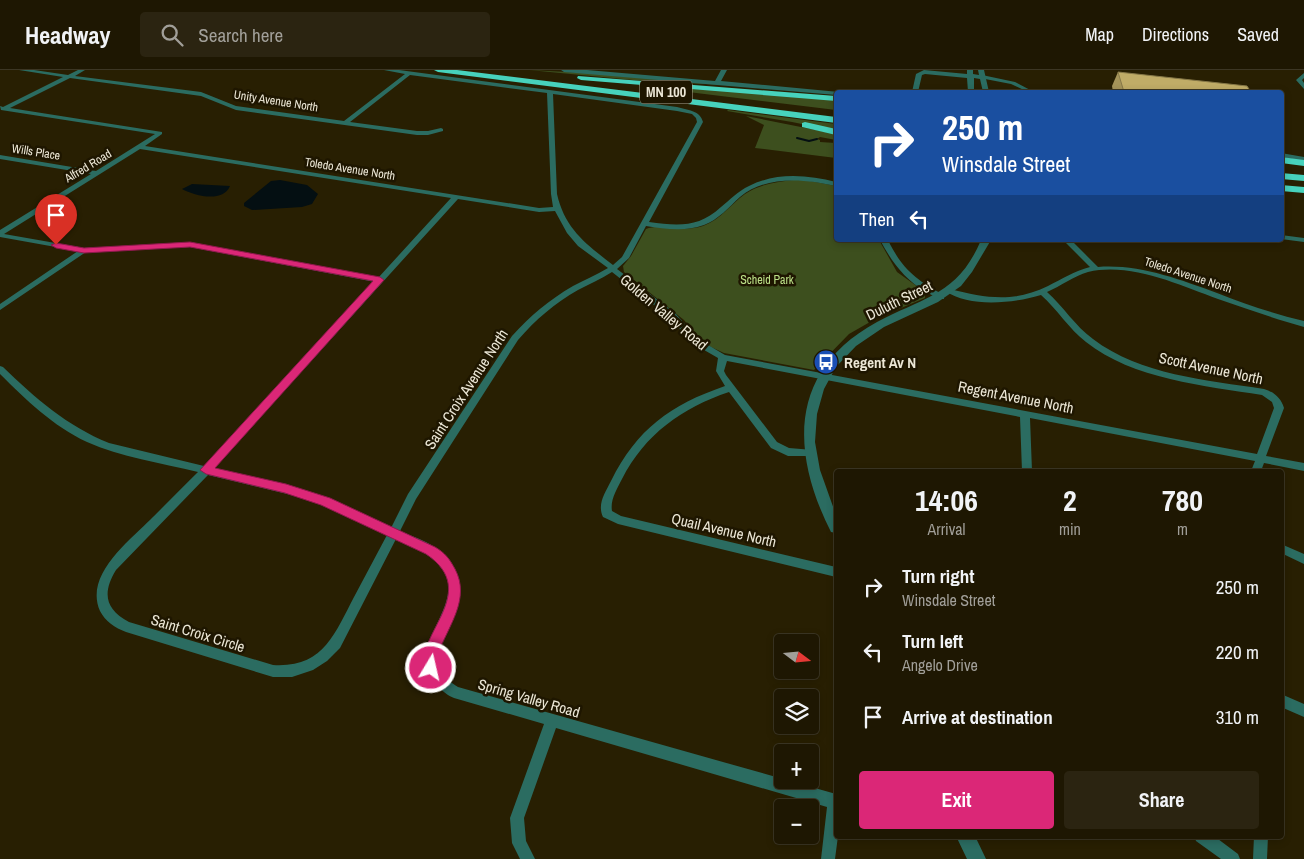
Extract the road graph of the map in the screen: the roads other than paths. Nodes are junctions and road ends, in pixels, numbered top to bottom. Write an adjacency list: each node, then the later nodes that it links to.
1 (22, 70): 15 (street, Unity Avenue North)
2 (82, 70): 15 (street)
3 (388, 70): 9 (street)
4 (438, 70): 18 (highway, MN 100)
5 (495, 70): 27 (highway, MN 100)
6 (501, 70): 10 (highway)
7 (724, 70): 16 (street)
8 (1296, 70): 14 (street)
9 (409, 73): 23 (street); 29 (street)
10 (533, 73)
11 (562, 73): 16 (street); 25 (highway)
12 (970, 73): 13 (street); 19 (street); 20 (street)
13 (982, 74): 21 (street); 22 (street)
14 (1304, 74): 17 (street)
15 (69, 76): 26 (street); 29 (street, Unity Avenue North)
16 (717, 83): 24 (street)
17 (1304, 87)
18 (596, 90): 28 (highway, MN 100); 31 (highway)
19 (915, 90)
20 (971, 90)
21 (986, 90)
22 (1027, 90)
23 (550, 91): 47 (street, Golden Valley Road); 48 (street, Saint Croix Avenue North)
24 (834, 96)
25 (834, 96)
26 (1, 109): 32 (street, Alfred Road)
27 (834, 113)
28 (834, 120)
29 (345, 123): 30 (street, Unity Avenue North)
30 (441, 130)
31 (834, 132)
32 (140, 147): 40 (street, Alfred Road); 46 (street, Toledo Avenue North)
33 (1284, 156): 35 (street)
34 (0, 157): 40 (street, Wills Place)
35 (1304, 159)
36 (1284, 160): 37 (highway)
37 (1304, 163)
38 (1284, 168): 39 (highway)
39 (1304, 170)
40 (97, 173): 49 (street, Alfred Road)
41 (1284, 176): 42 (highway)
42 (1304, 178)
43 (834, 184): 48 (street)
44 (1284, 188): 45 (highway)
45 (1304, 190)
46 (456, 197): 47 (street, Toledo Avenue North); 60 (street, Saint Croix Circle)
47 (557, 209): 58 (street, Golden Valley Road)
48 (644, 223): 58 (street, Saint Croix Avenue North)
49 (0, 234): 56 (street)
50 (1284, 237): 51 (street)
51 (1304, 240)
52 (885, 242): 62 (street, Toledo Avenue North)
53 (976, 242): 57 (street)
54 (985, 242): 57 (street, Duluth Street)
55 (1069, 242): 59 (street)
56 (84, 250): 60 (street); 63 (street)
57 (978, 257): 62 (street, Duluth Street)
58 (613, 269): 65 (street, Golden Valley Road); 77 (street, Saint Croix Avenue North)
59 (1096, 269): 61 (street, Toledo Avenue North); 64 (street, Toledo Avenue North)
60 (380, 280): 75 (street, Saint Croix Circle)
61 (1042, 292): 62 (street, Toledo Avenue North); 71 (street, Scott Avenue North)
62 (946, 294): 67 (street, Duluth Street)
63 (0, 308)
64 (1304, 324)
65 (723, 357): 67 (street, Regent Avenue North); 68 (street, Golden Valley Road)
66 (0, 369): 75 (street, Spring Valley Road)
67 (823, 376): 69 (street, Regent Avenue North); 70 (street, Duluth Street)
68 (730, 388): 70 (street, Golden Valley Road); 80 (street, Quail Avenue North)
69 (1026, 414): 71 (street, Regent Avenue North); 73 (street)
70 (810, 453): 76 (street)
71 (1261, 458): 72 (street, Regent Avenue North); 74 (street)
72 (1304, 466)
73 (1027, 469)
74 (1257, 469)
75 (206, 470): 77 (street, Spring Valley Road); 77 (street, Saint Croix Circle)
76 (834, 524)
77 (392, 533): 83 (street, Spring Valley Road)
78 (1284, 549): 79 (street)
79 (1304, 559)
80 (834, 572)
81 (1284, 702): 82 (street)
82 (1304, 712)
83 (552, 720): 84 (street, Spring Valley Road); 89 (street)
84 (834, 801)
85 (834, 816): 90 (street)
86 (967, 839): 91 (street)
87 (1205, 839): 92 (street)
88 (1262, 839): 93 (street)
89 (528, 859)
90 (828, 859)
91 (977, 859)
92 (1233, 859)
93 (1260, 859)

